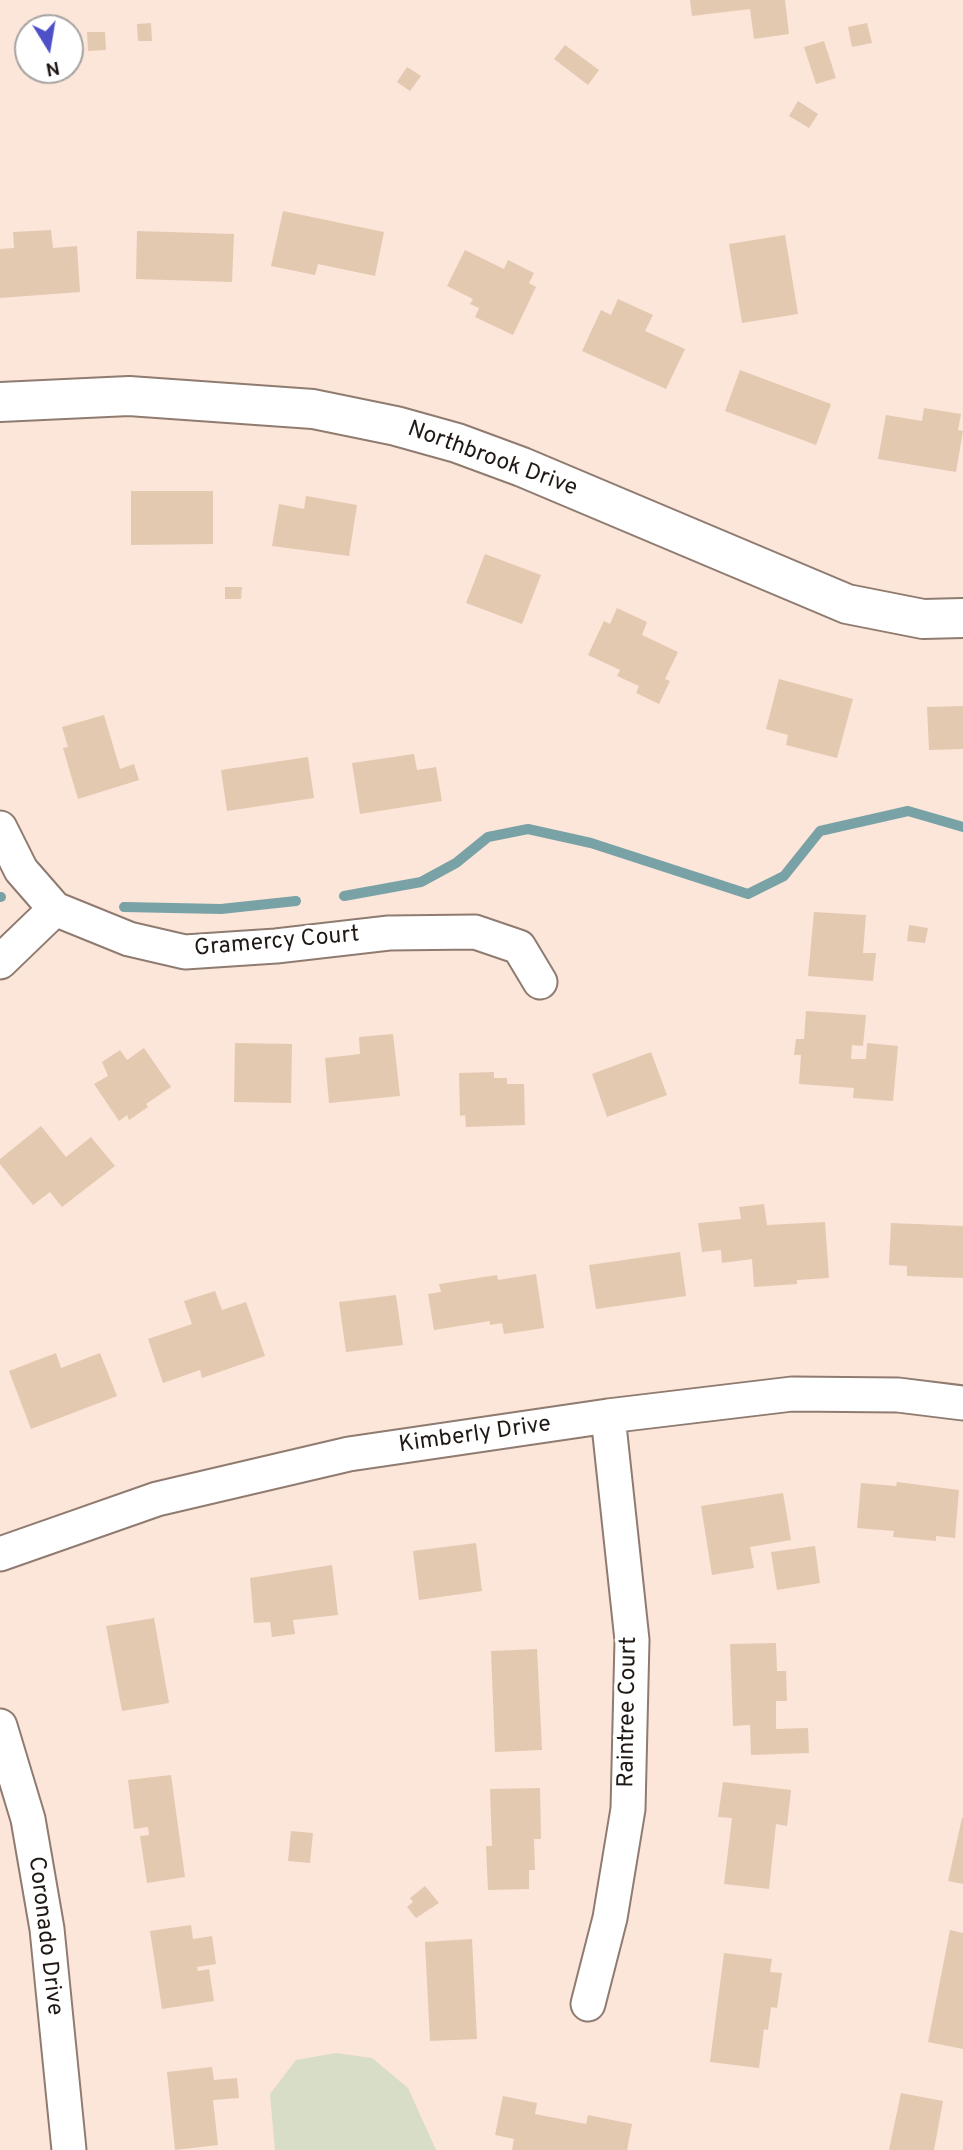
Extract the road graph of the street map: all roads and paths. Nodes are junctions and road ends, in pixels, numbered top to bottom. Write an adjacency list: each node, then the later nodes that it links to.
1 (0, 402): 2 (street, Northbrook Drive)
2 (963, 618)
3 (0, 828): 4 (street, Gramercy Court)
4 (55, 909): 5 (street); 6 (street, Gramercy Court)
5 (0, 962)
6 (540, 982)
7 (963, 1403): 8 (street, Kimberly Drive)
8 (608, 1416): 9 (street, Kimberly Drive); 11 (street, Raintree Court)
9 (0, 1554)
10 (0, 1726): 12 (street, Coronado Drive)
11 (588, 2004)
12 (69, 2150)

